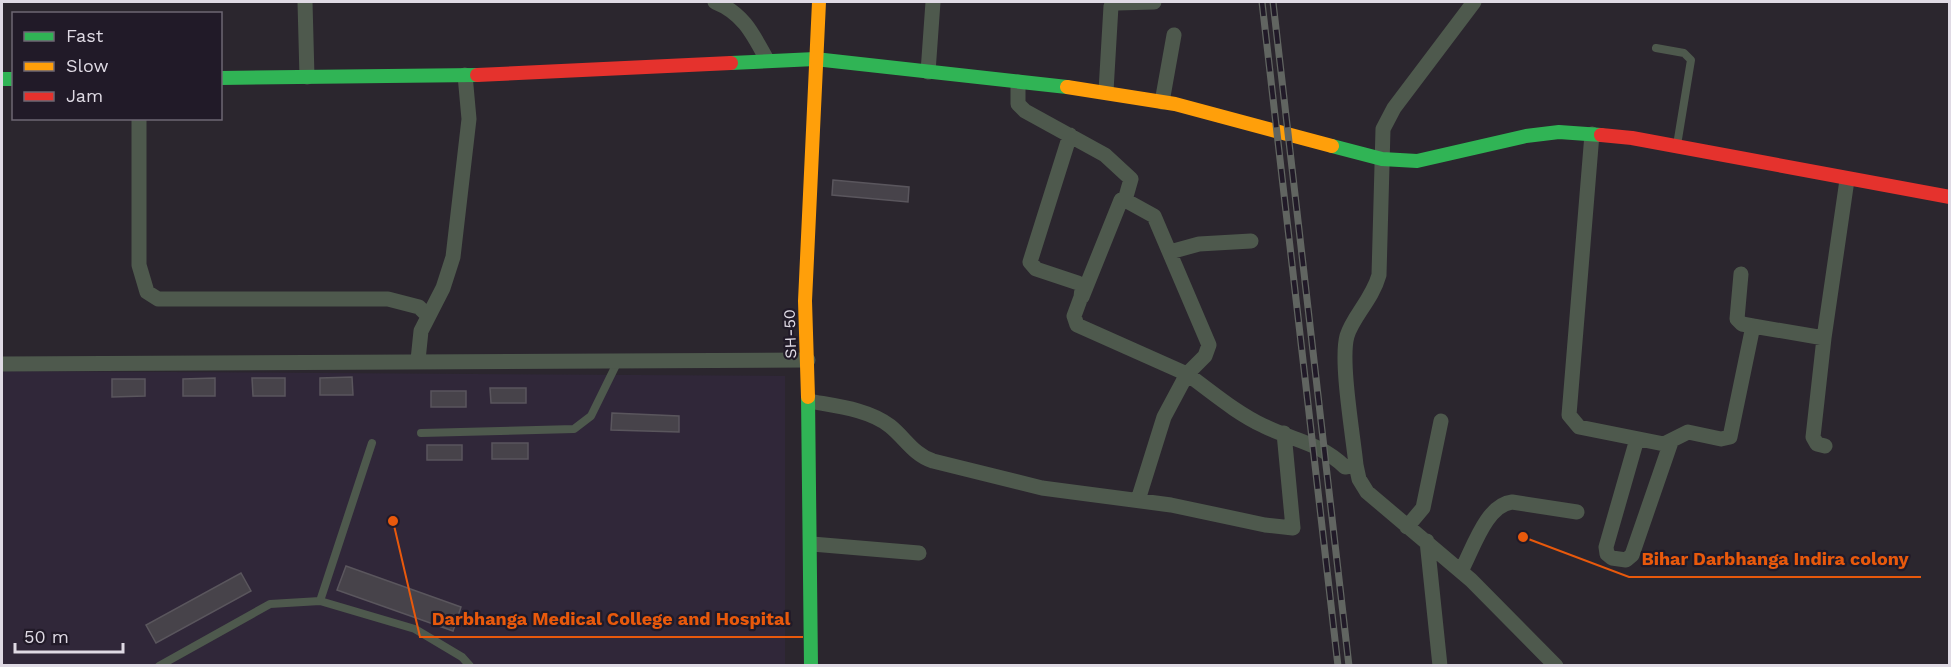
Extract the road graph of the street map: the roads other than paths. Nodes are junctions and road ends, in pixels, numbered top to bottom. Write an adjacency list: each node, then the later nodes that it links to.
1 (305, 2): 13 (street)
2 (714, 2): 10 (street)
3 (819, 2): 9 (street, SH-50)
4 (933, 2): 11 (street)
5 (1154, 2): 16 (street)
6 (1474, 2): 22 (street)
7 (1174, 35): 17 (street)
8 (1656, 48): 21 (lane)
9 (815, 59): 10 (street); 11 (street); 35 (street, SH-50)
10 (767, 60): 12 (street)
11 (928, 72): 15 (street)
12 (465, 75): 13 (street); 30 (street)
13 (307, 77): 14 (street)
14 (222, 78)
15 (1018, 82): 16 (street); 20 (street)
16 (1106, 91): 17 (street)
17 (1162, 102): 22 (street)
18 (139, 120): 30 (street)
19 (1592, 134): 21 (street); 22 (street); 42 (street)
20 (1070, 135): 27 (street); 29 (street)
21 (1677, 147): 23 (street)
22 (1382, 159): 46 (street)
23 (1847, 180): 24 (street); 32 (street)
24 (1950, 197)
25 (1121, 200): 29 (street)
26 (1251, 241): 27 (street)
27 (1170, 252): 37 (street)
28 (1741, 274): 31 (street)
29 (1082, 297): 37 (street)
30 (427, 315): 33 (street)
31 (1754, 326): 32 (street); 43 (street)
32 (1824, 338): 45 (street)
33 (418, 360): 34 (street); 36 (street)
34 (619, 360): 35 (street); 40 (lane)
35 (808, 360): 38 (street, SH-50)
36 (2, 364)
37 (1187, 374): 41 (street); 47 (street)
38 (809, 400): 47 (street); 51 (street, SH-50)
39 (1441, 421): 49 (street)
40 (421, 433)
41 (1284, 433): 46 (street); 47 (street)
42 (1637, 439): 43 (street); 43 (street)
43 (1671, 442)
44 (372, 443): 54 (lane)
45 (1825, 446)
46 (1356, 465): 49 (street)
47 (1138, 500)
48 (1577, 512): 53 (street)
49 (1407, 527): 50 (street)
50 (1427, 541): 53 (street); 58 (street)
51 (812, 544): 52 (street); 57 (street, SH-50)
52 (919, 553)
53 (1461, 571): 59 (street)
54 (320, 601): 55 (lane); 56 (lane)
55 (159, 666)
56 (470, 666)
57 (811, 666)
58 (1440, 666)
59 (1556, 666)

